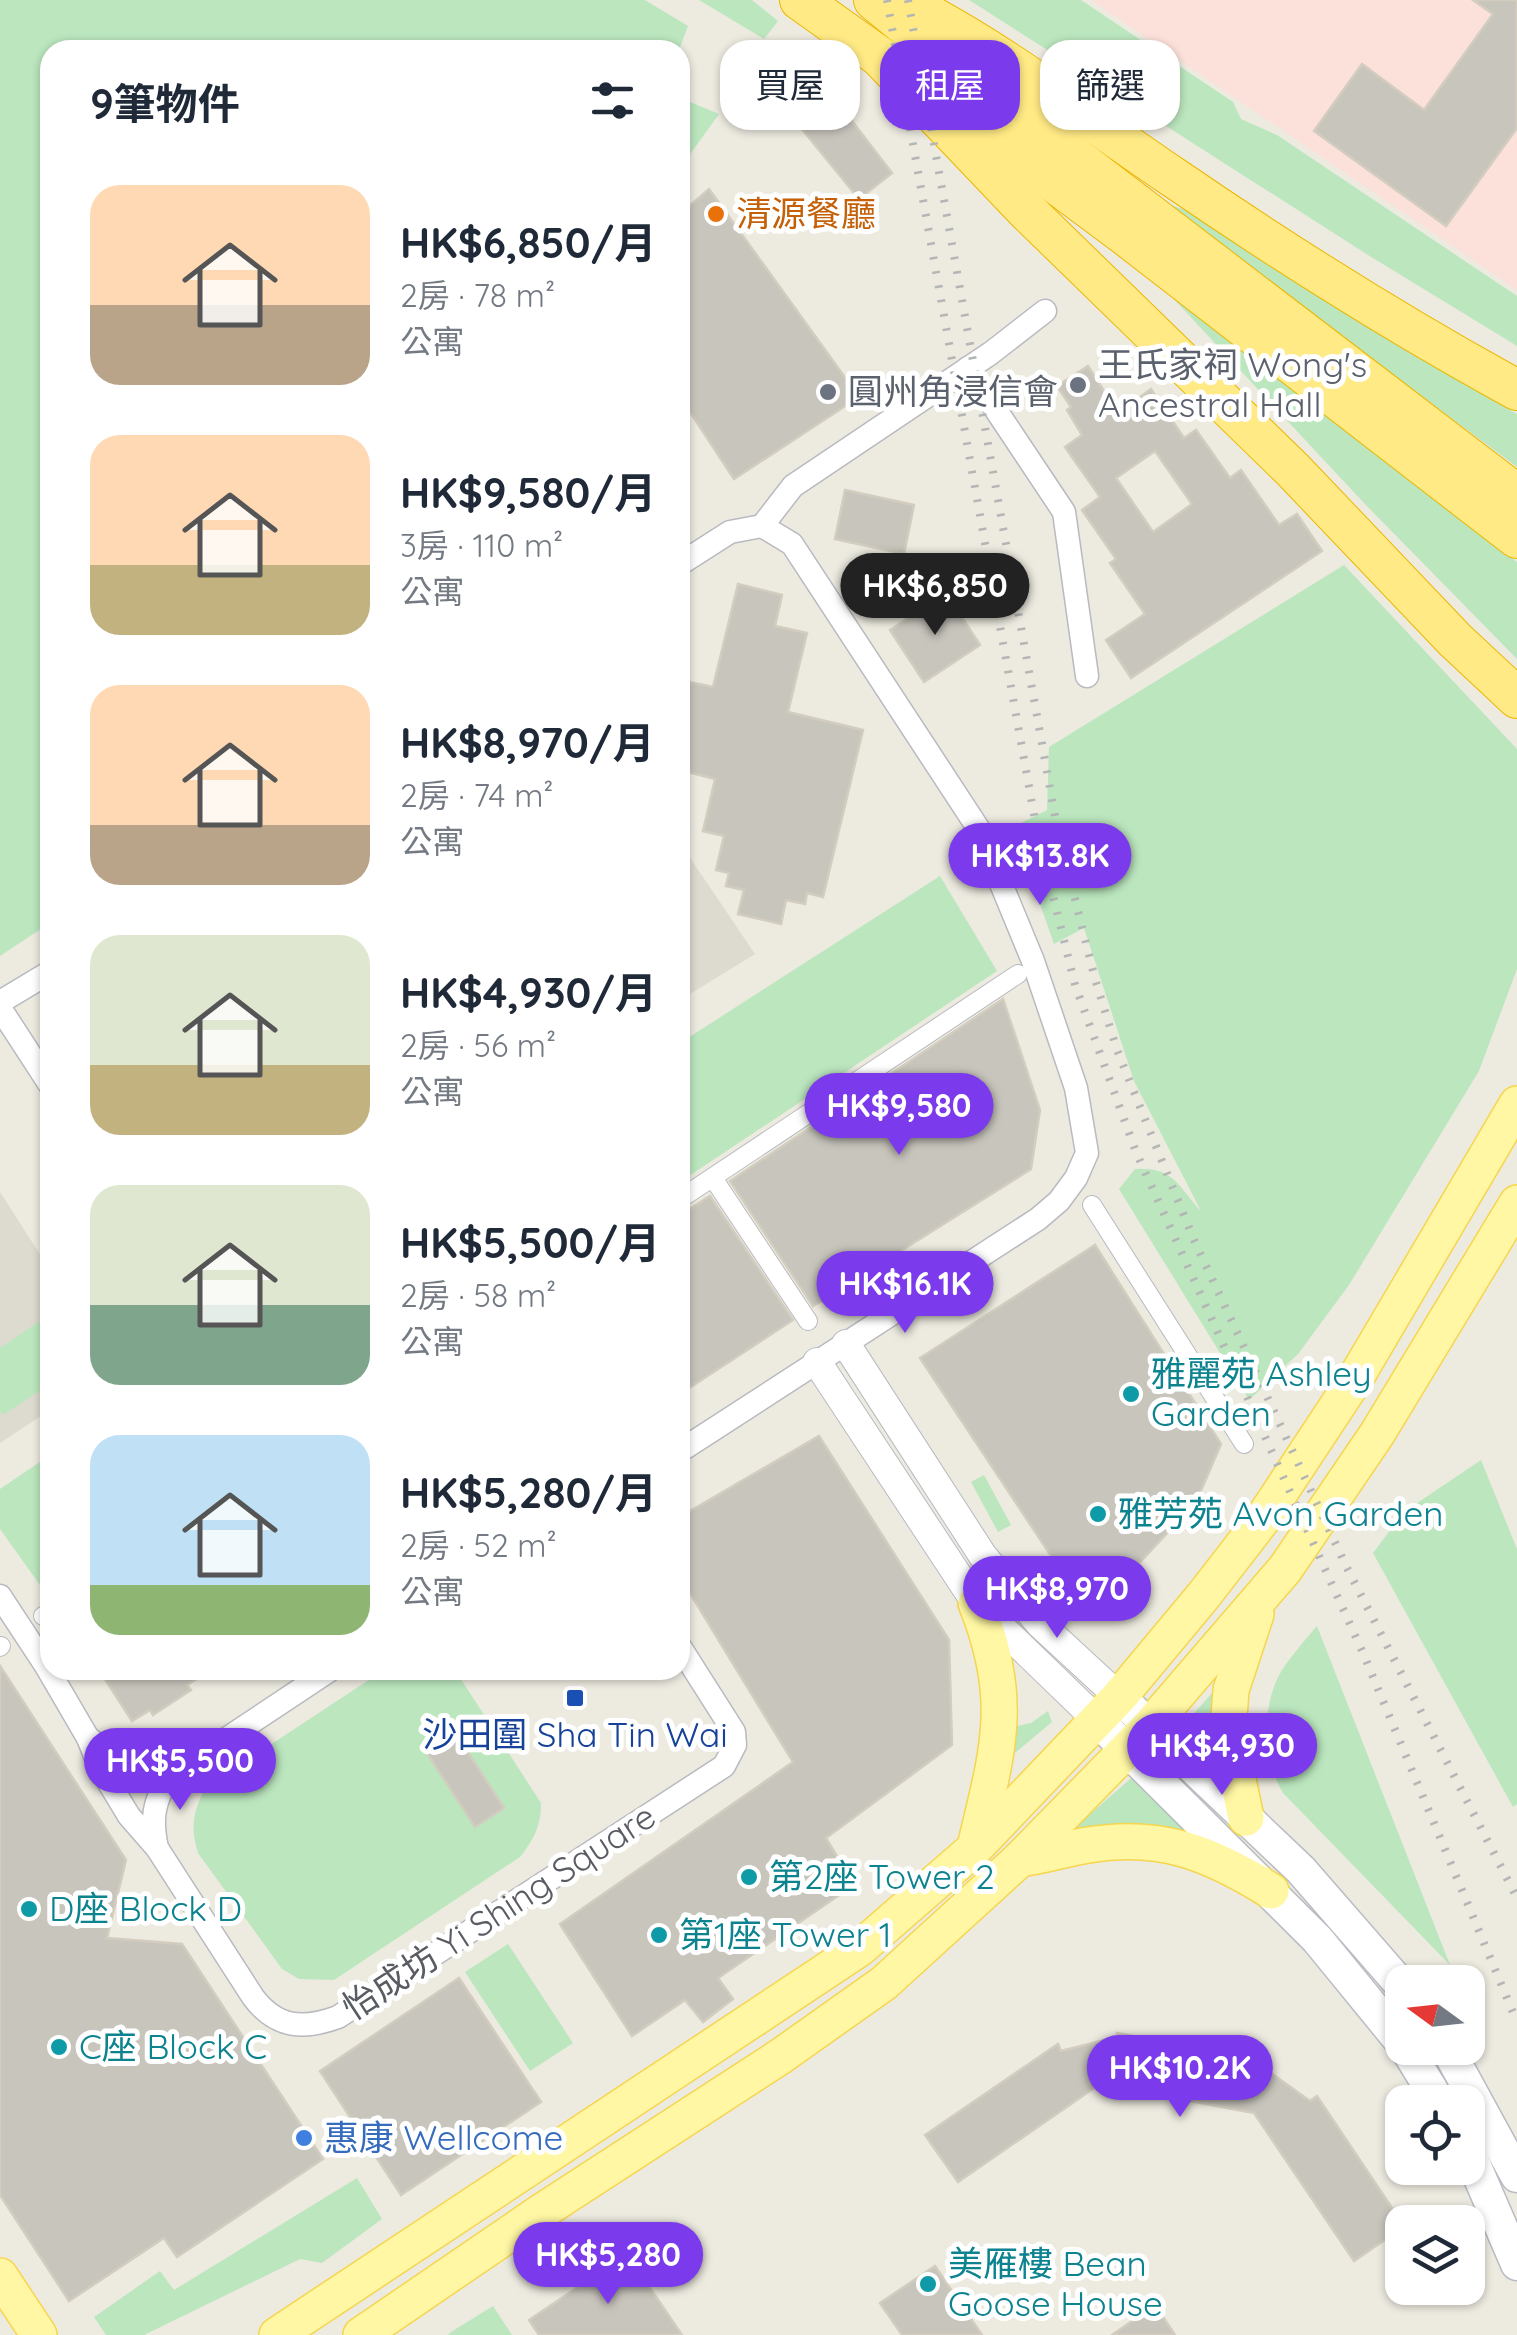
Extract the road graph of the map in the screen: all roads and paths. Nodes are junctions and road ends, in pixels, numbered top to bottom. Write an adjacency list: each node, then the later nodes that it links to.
1 (800, 0): 4 (highway)
2 (874, 0): 10 (highway)
3 (901, 0): 9 (highway)
4 (880, 58)
5 (950, 130): 15 (highway)
6 (981, 130): 12 (highway)
7 (1045, 311): 8 (street)
8 (968, 368): 11 (street); 14 (street)
9 (1517, 390)
10 (1517, 495)
11 (762, 526): 13 (street); 27 (street)
12 (1517, 538)
13 (690, 558)
14 (1087, 676)
15 (1504, 686): 16 (highway)
16 (1517, 716)
17 (1018, 974): 22 (street)
18 (40, 979): 19 (street)
19 (0, 1005): 20 (street)
20 (40, 1069)
21 (1517, 1104): 38 (main road)
22 (713, 1178): 23 (street); 26 (street)
23 (690, 1193)
24 (1517, 1203): 32 (main road)
25 (1092, 1205): 30 (street)
26 (808, 1321)
27 (846, 1344): 28 (street); 38 (street)
28 (816, 1362): 29 (street); 33 (street)
29 (690, 1444)
30 (1244, 1444)
31 (0, 1596): 34 (street, 怡成坊 Yi Shing Square)
32 (1262, 1598): 40 (main road); 42 (main road)
33 (976, 1603): 38 (street); 44 (main road)
34 (40, 1661)
35 (690, 1663): 43 (street, 怡成坊 Yi Shing Square)
36 (52, 1680): 39 (street, 怡成坊 Yi Shing Square)
37 (315, 1680): 41 (street)
38 (1109, 1709): 40 (main road); 44 (main road)
39 (88, 1738): 41 (street); 43 (street, 怡成坊 Yi Shing Square)
40 (1140, 1738): 42 (main road); 45 (main road); 46 (main road)
41 (184, 1768): 43 (street)
42 (1246, 1818): 47 (main road)
43 (156, 1848)
44 (975, 1848): 56 (main road)
45 (1020, 1859): 46 (main road); 57 (main road)
46 (1271, 1891): 48 (main road)
47 (1385, 1966)
48 (1385, 2022)
49 (1456, 2065): 50 (main road)
50 (1517, 2176)
51 (1485, 2182): 52 (main road)
52 (1510, 2229): 53 (main road)
53 (1517, 2264)
54 (0, 2276): 55 (main road)
55 (39, 2335)
56 (276, 2335)
57 (362, 2335)

